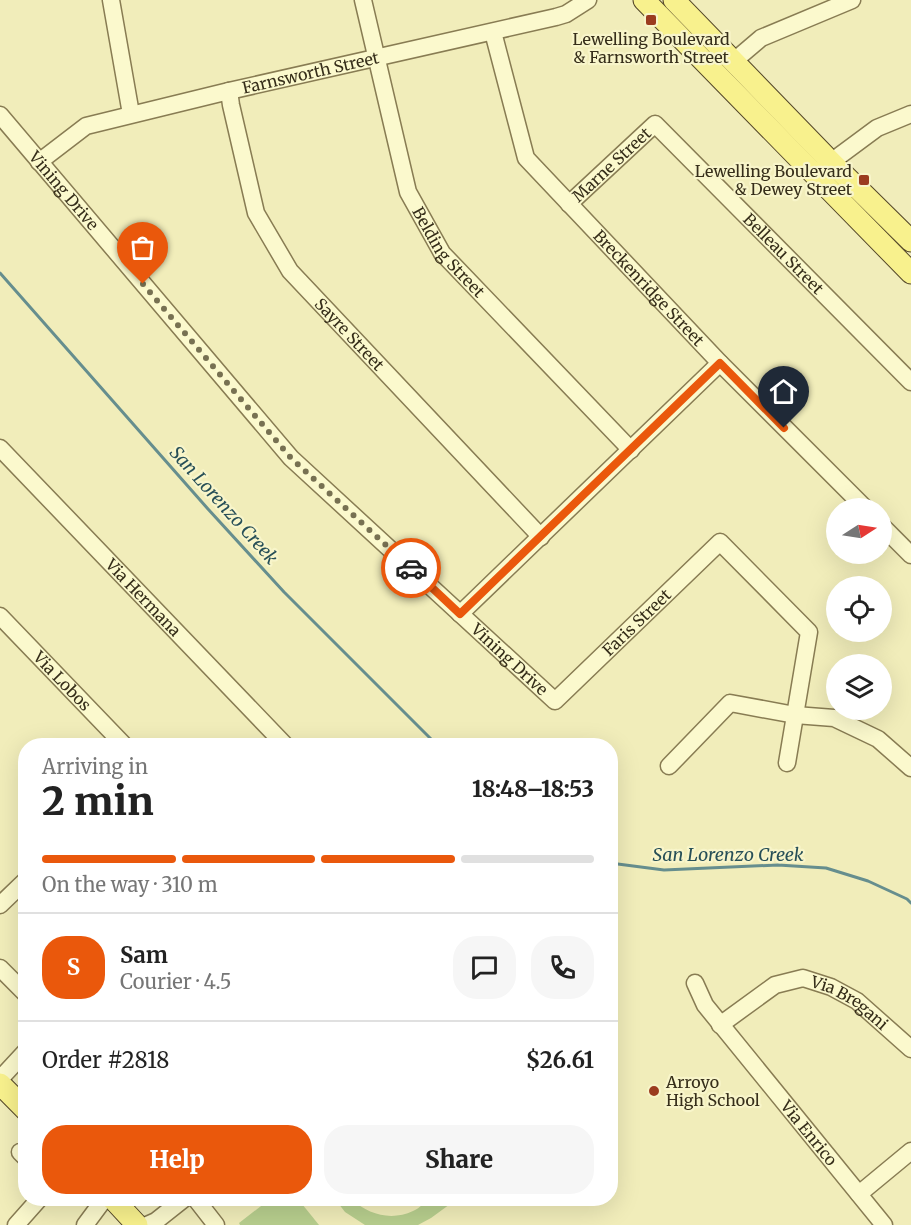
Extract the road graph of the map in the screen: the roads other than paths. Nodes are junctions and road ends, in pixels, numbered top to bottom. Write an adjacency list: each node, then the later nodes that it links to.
1 (111, 0): 11 (street)
2 (363, 0): 8 (street, Belding Street)
3 (588, 0): 7 (street, Farnsworth Street)
4 (644, 0): 16 (main road)
5 (674, 0): 9 (main road)
6 (852, 0): 9 (street)
7 (493, 32): 8 (street, Farnsworth Street); 17 (street, Breckenridge Street)
8 (376, 57): 10 (street, Farnsworth Street); 23 (street, Belding Street)
9 (734, 61): 16 (main road)
10 (229, 91): 11 (street, Farnsworth Street); 26 (street, Sayre Street)
11 (131, 114): 15 (street, Farnsworth Street)
12 (911, 114): 16 (street)
13 (0, 115): 15 (street, Vining Drive)
14 (655, 124): 17 (street, Marne Street); 21 (street, Belleau Street)
15 (39, 162): 28 (street, Vining Drive)
16 (823, 168): 18 (main road); 19 (main road)
17 (569, 204): 20 (street, Breckenridge Street)
18 (911, 241)
19 (911, 273)
20 (720, 363): 23 (street); 24 (street, Breckenridge Street)
21 (911, 382)
22 (0, 448): 33 (street, Via Hermana)
23 (631, 450): 26 (street)
24 (855, 498)
25 (892, 536): 27 (street)
26 (541, 537): 28 (street)
27 (911, 555)
28 (460, 614): 30 (street, Vining Drive)
29 (0, 616): 32 (street, Via Lobos)
30 (555, 702): 31 (street, Faris Street)
31 (795, 715): 34 (street); 35 (street); 36 (street)
32 (118, 738)
33 (278, 738)
34 (787, 763)
35 (669, 766)
36 (911, 768)
37 (18, 888): 38 (street)
38 (0, 905)
39 (0, 968): 41 (street)
40 (695, 983): 42 (street, Via Enrico)
41 (18, 986)
42 (720, 1025): 43 (street, Via Bregani); 49 (street, Via Enrico)
43 (911, 1049)
44 (18, 1060): 45 (street)
45 (0, 1079)
46 (0, 1084): 47 (main road)
47 (18, 1102)
48 (911, 1151): 49 (street)
49 (859, 1194): 62 (street, Via Enrico)
50 (34, 1206): 56 (street)
51 (99, 1206): 57 (street)
52 (119, 1206): 58 (main road)
53 (175, 1206): 55 (street)
54 (201, 1206): 61 (street)
55 (168, 1212): 59 (street); 60 (street)
56 (19, 1224)
57 (85, 1225)
58 (137, 1225)
59 (147, 1225)
60 (179, 1225)
61 (216, 1225)
62 (884, 1225)

